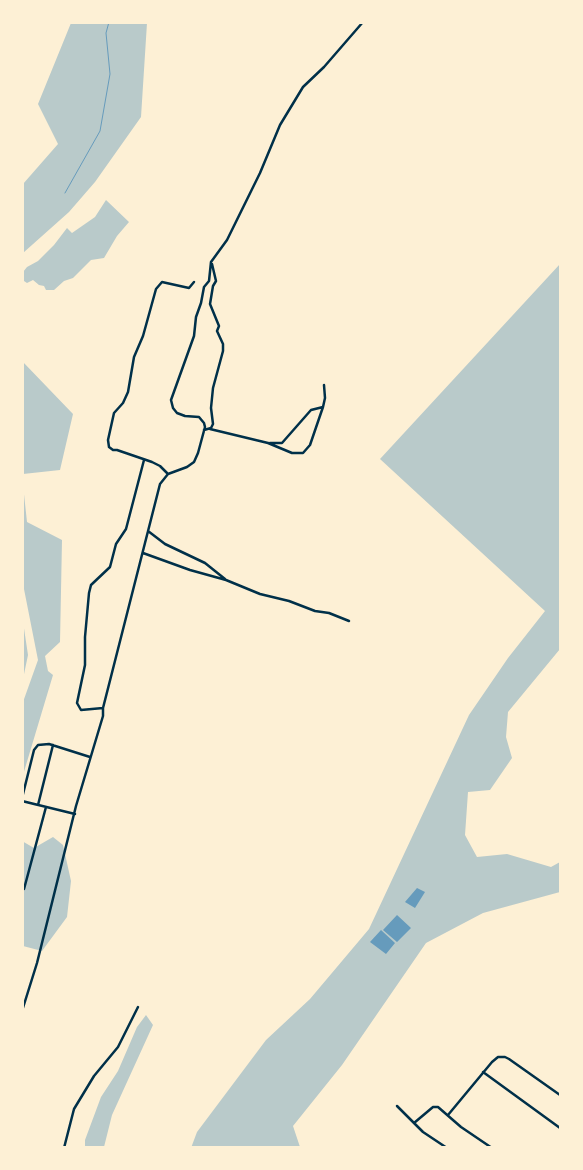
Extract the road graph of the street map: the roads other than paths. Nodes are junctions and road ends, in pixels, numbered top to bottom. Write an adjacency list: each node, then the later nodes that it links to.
1 (363, 22): 2 (street)
2 (211, 262): 6 (street); 7 (street)
3 (194, 282): 9 (street)
4 (324, 385): 5 (street)
5 (323, 407): 8 (street); 8 (street)
6 (209, 429): 7 (street); 8 (street)
7 (204, 430): 10 (street)
8 (268, 443)
9 (144, 460): 10 (street); 15 (street)
10 (168, 474): 11 (street)
11 (148, 531): 12 (street); 13 (street)
12 (143, 553): 13 (street); 15 (street)
13 (226, 580): 14 (street)
14 (349, 620)
15 (103, 708): 17 (street)
16 (53, 745): 17 (street); 18 (street); 19 (street)
17 (91, 758): 21 (street)
18 (22, 799): 19 (street)
19 (38, 805): 20 (street)
20 (46, 807): 21 (street); 22 (street)
21 (74, 814): 24 (street)
22 (24, 889)
23 (138, 1007): 31 (street)
24 (22, 1011)
25 (483, 1072): 26 (street); 28 (street); 30 (street)
26 (560, 1095)
27 (397, 1106): 29 (street)
28 (448, 1115): 29 (street); 33 (street)
29 (414, 1123): 32 (street)
30 (560, 1128)
31 (64, 1148)
32 (447, 1148)
33 (492, 1148)

